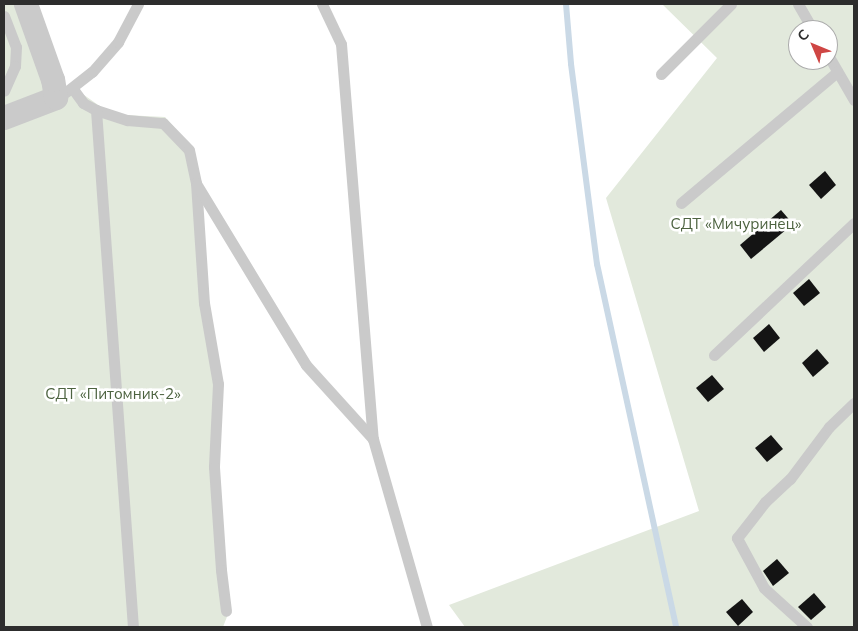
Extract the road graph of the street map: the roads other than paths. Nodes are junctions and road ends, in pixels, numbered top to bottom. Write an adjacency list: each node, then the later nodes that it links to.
1 (26, 4): 11 (street)
2 (138, 4): 11 (lane)
3 (322, 4): 20 (lane)
4 (731, 4): 9 (lane)
5 (798, 4): 7 (lane)
6 (4, 16): 10 (lane)
7 (807, 20)
8 (838, 72): 12 (lane); 16 (lane)
9 (661, 74)
10 (4, 90)
11 (64, 93): 13 (street); 14 (lane)
12 (854, 100)
13 (6, 110)
14 (96, 110): 15 (lane); 22 (lane)
15 (196, 183): 20 (lane); 21 (lane)
16 (681, 203)
17 (854, 223): 18 (lane)
18 (714, 355)
19 (854, 403): 24 (lane)
20 (373, 439): 23 (lane)
21 (226, 611)
22 (133, 627)
23 (427, 627)
24 (807, 627)

